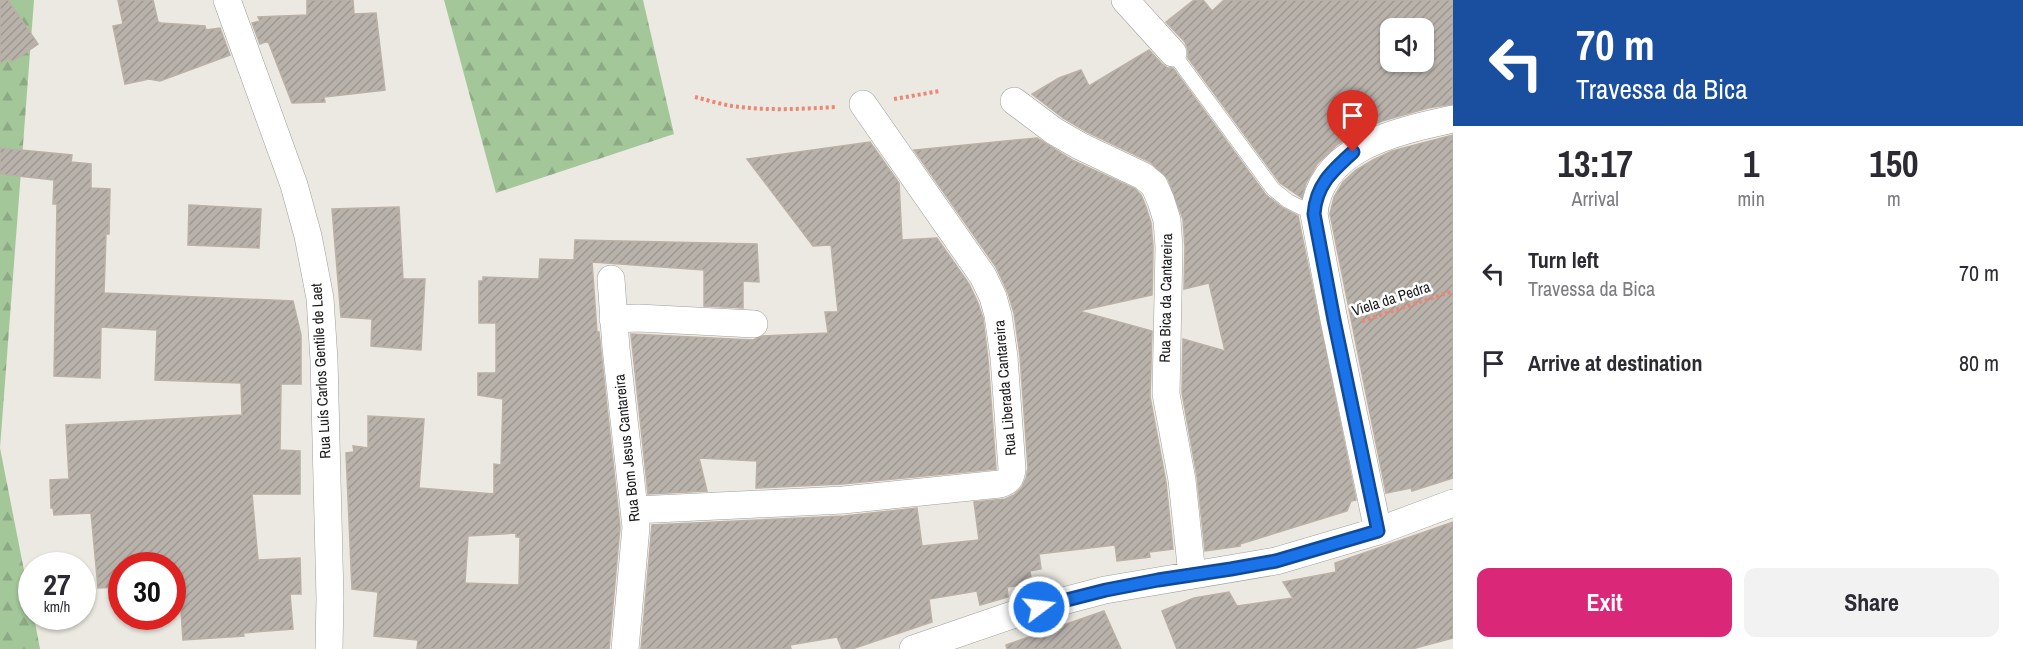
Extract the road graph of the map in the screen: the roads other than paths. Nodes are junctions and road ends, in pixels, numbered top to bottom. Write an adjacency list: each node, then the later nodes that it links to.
1 (227, 0): 15 (street, Rua Luís Carlos Gentile de Laet)
2 (1125, 0): 3 (street)
3 (1173, 52): 7 (lane)
4 (1014, 101): 14 (street, Rua Bica da Cantareira)
5 (863, 104): 12 (street, Rua Liberada Cantareira)
6 (1453, 119): 7 (street)
7 (1314, 214): 13 (street)
8 (611, 279): 9 (street, Rua Bom Jesus Cantareira)
9 (613, 319): 10 (street); 12 (street, Rua Bom Jesus Cantareira)
10 (754, 324)
11 (1453, 503): 13 (street)
12 (635, 510): 16 (street, Rua Bom Jesus Cantareira)
13 (1378, 531): 14 (street)
14 (1192, 575): 17 (street)
15 (329, 649)
16 (625, 649)
17 (913, 649)

